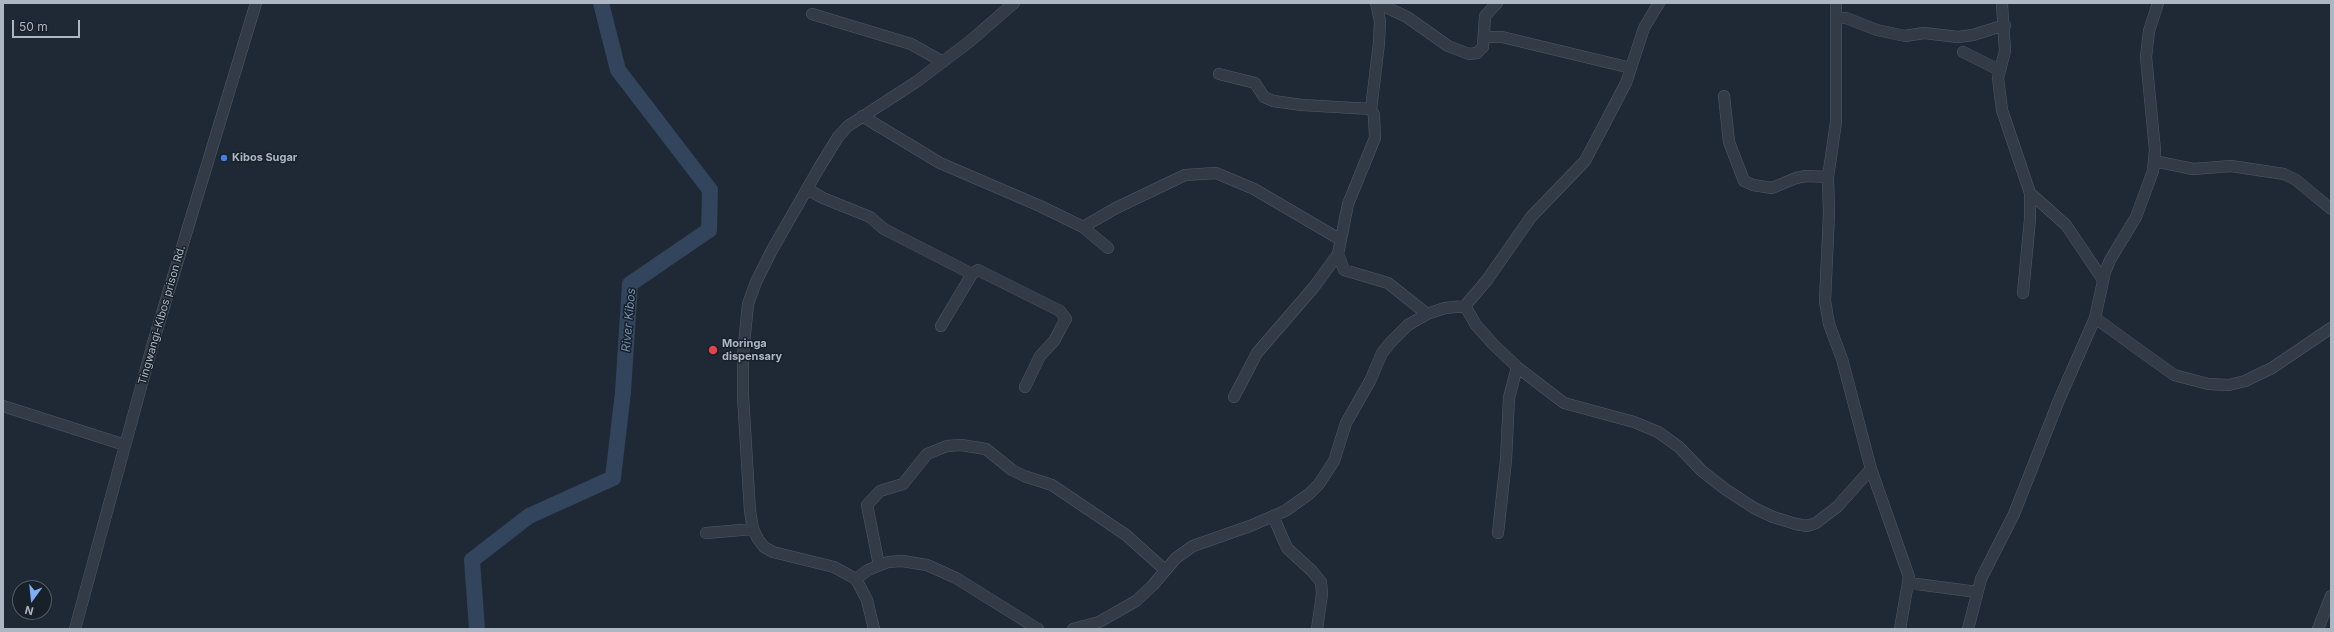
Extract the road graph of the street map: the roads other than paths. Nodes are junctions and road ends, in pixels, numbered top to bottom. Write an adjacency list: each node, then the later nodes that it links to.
1 (256, 3): 42 (street, Tingwangi-Kibos prison Rd.)
2 (1014, 3): 14 (street)
3 (1377, 3): 12 (street); 19 (street)
4 (1497, 3): 12 (street)
5 (1659, 3): 15 (street)
6 (1836, 3): 10 (street)
7 (2158, 3): 21 (street)
8 (2002, 4): 11 (street)
9 (812, 14): 14 (street)
10 (1836, 18): 11 (street); 22 (street)
11 (2005, 25): 16 (street)
12 (1485, 37): 15 (street)
13 (1962, 52): 16 (street)
14 (943, 62): 20 (street)
15 (1632, 68): 33 (street)
16 (1999, 70): 24 (street)
17 (1219, 74): 19 (street)
18 (1724, 96): 22 (street)
19 (1371, 109): 27 (street)
20 (862, 116): 23 (street); 26 (street)
21 (2154, 160): 25 (street); 31 (street)
22 (1828, 177): 43 (street)
23 (807, 189): 30 (street); 45 (street)
24 (2030, 193): 31 (street); 32 (street)
25 (2331, 210)
26 (1083, 227): 27 (street); 28 (street)
27 (1341, 240): 29 (street)
28 (1108, 248)
29 (1338, 254): 34 (street); 40 (street)
30 (972, 274): 36 (street); 39 (street)
31 (2103, 280): 35 (street)
32 (2023, 293)
33 (1465, 306): 34 (street); 38 (street)
34 (1427, 314): 44 (street)
35 (2095, 318): 37 (street); 52 (street)
36 (941, 326)
37 (2331, 328)
38 (1516, 367): 43 (street); 47 (street)
39 (1025, 387)
40 (1234, 396)
41 (3, 406): 42 (street)
42 (126, 445): 54 (street, Tingwangi-Kibos prison Rd.)
43 (1871, 469): 51 (street)
44 (1273, 516): 49 (street); 58 (street)
45 (754, 529): 46 (street); 50 (street)
46 (706, 533)
47 (1498, 533)
48 (879, 565): 49 (street); 50 (street); 56 (street)
49 (1165, 570): 57 (street)
50 (856, 579): 55 (street)
51 (1909, 583): 52 (street); 59 (street)
52 (1977, 592): 60 (street)
53 (2331, 596): 61 (street)
54 (75, 629)
55 (874, 629)
56 (1038, 629)
57 (1072, 629)
58 (1317, 629)
59 (1900, 629)
60 (1968, 629)
61 (2318, 629)

